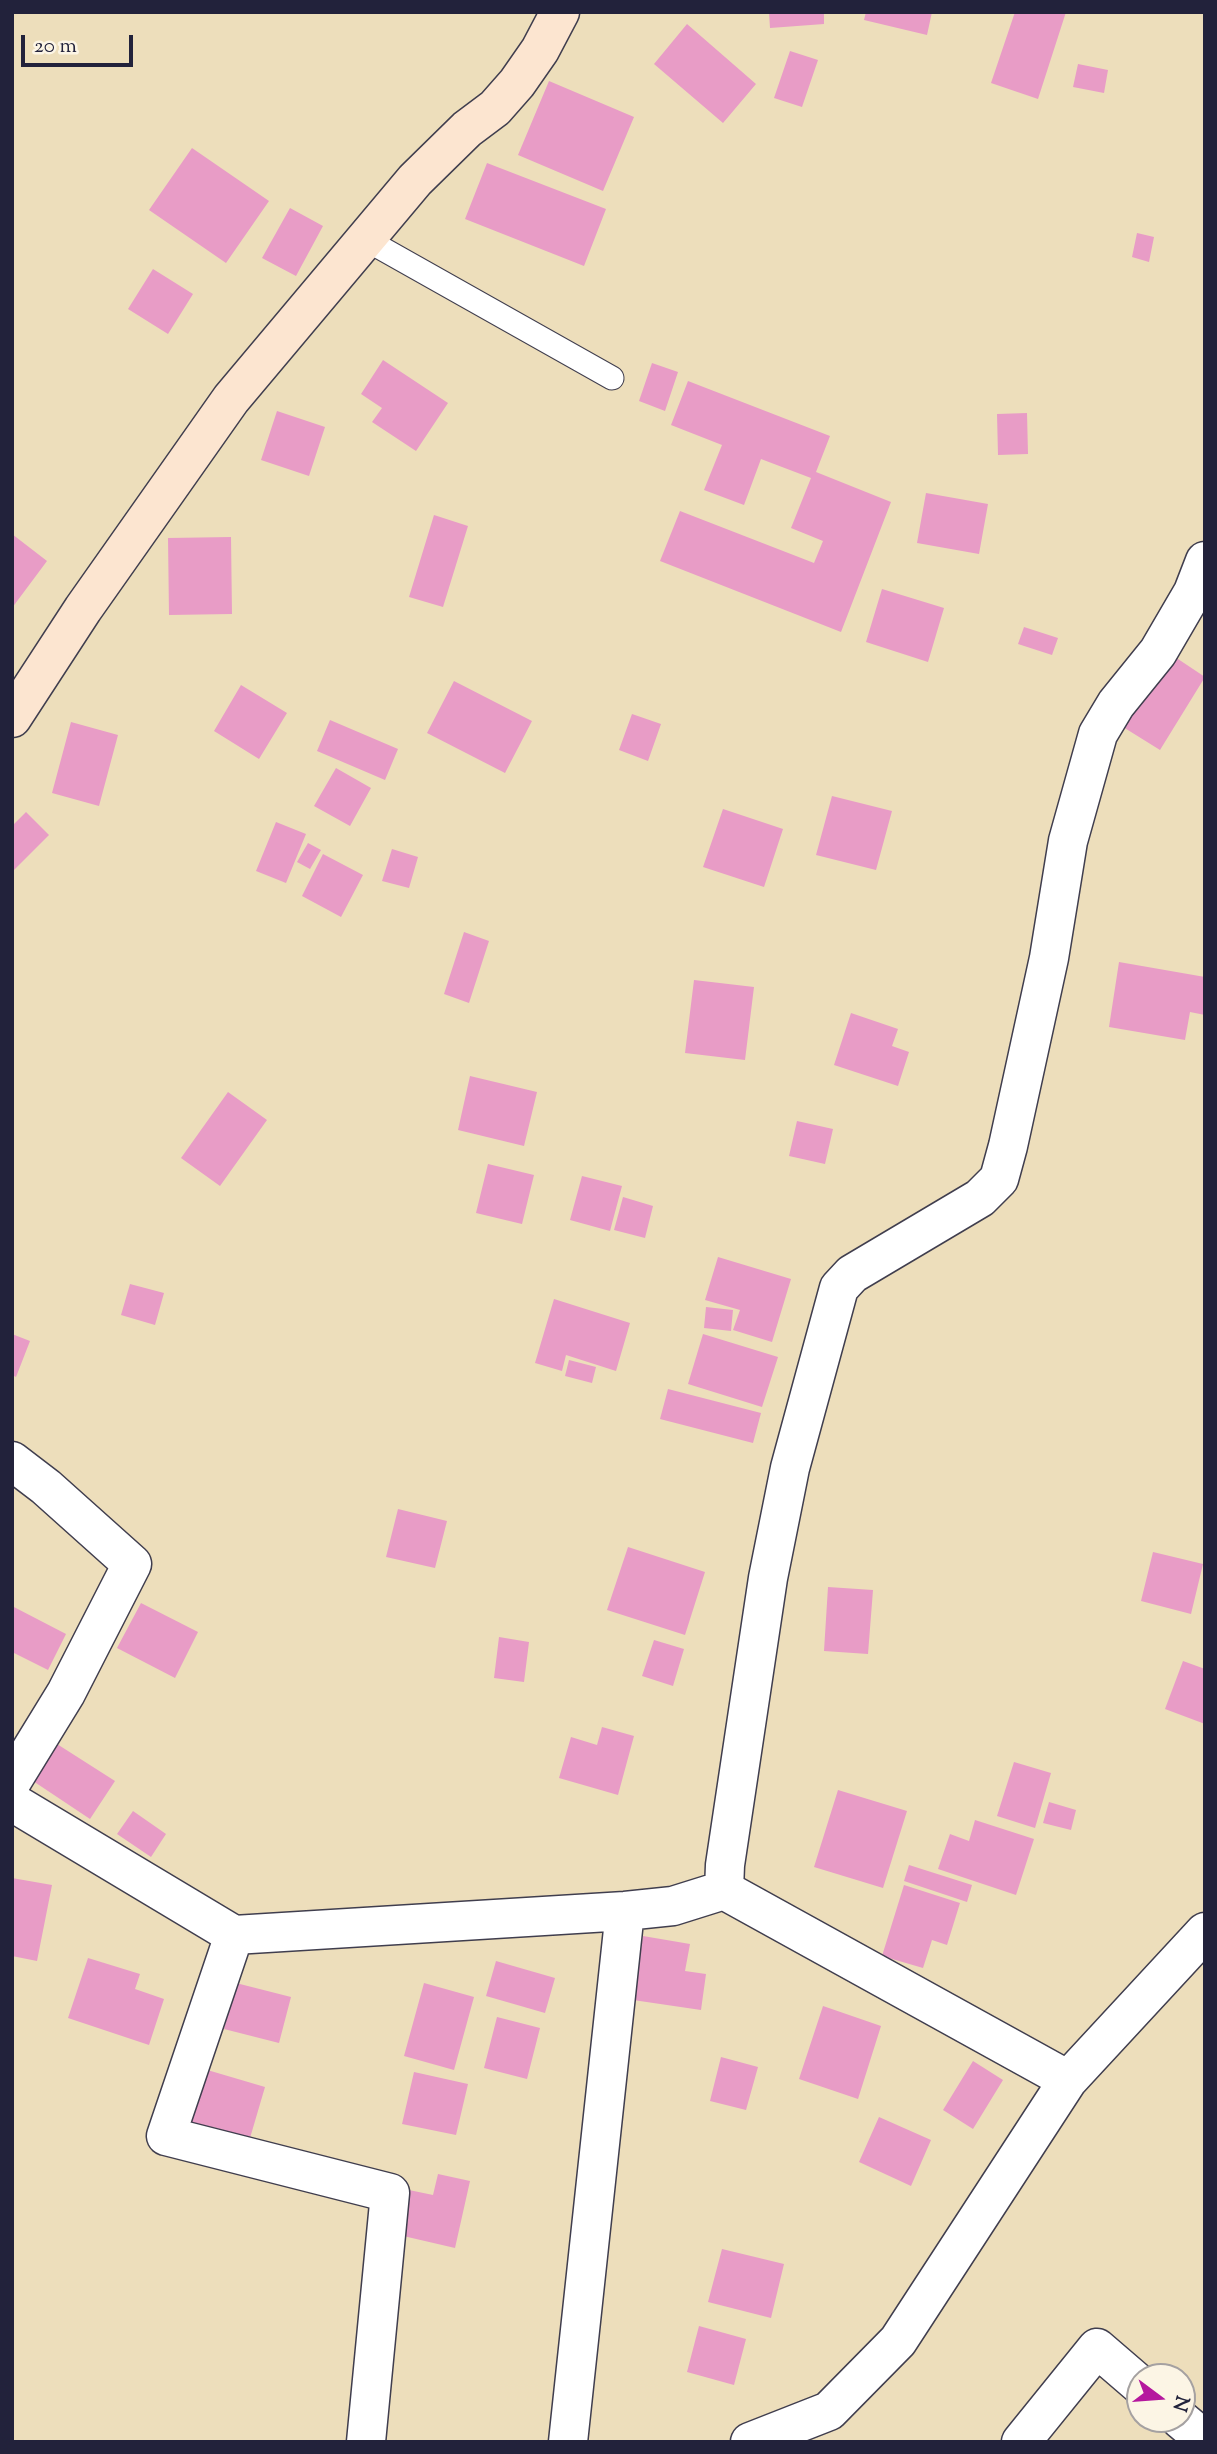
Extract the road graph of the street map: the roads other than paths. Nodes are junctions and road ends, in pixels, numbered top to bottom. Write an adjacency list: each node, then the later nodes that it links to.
1 (560, 12): 2 (main road)
2 (365, 239): 3 (lane); 5 (main road)
3 (612, 378)
4 (1205, 561): 9 (street)
5 (12, 718)
6 (12, 1461): 7 (street)
7 (12, 1781)
8 (12, 1802): 12 (street)
9 (723, 1890): 10 (street); 13 (street)
10 (625, 1911): 12 (street); 16 (street)
11 (1205, 1932): 13 (street)
12 (234, 1935): 15 (street)
13 (1068, 2080): 17 (street)
14 (1126, 2373): 18 (street)
15 (366, 2442)
16 (568, 2442)
17 (750, 2442)
18 (1021, 2442)

